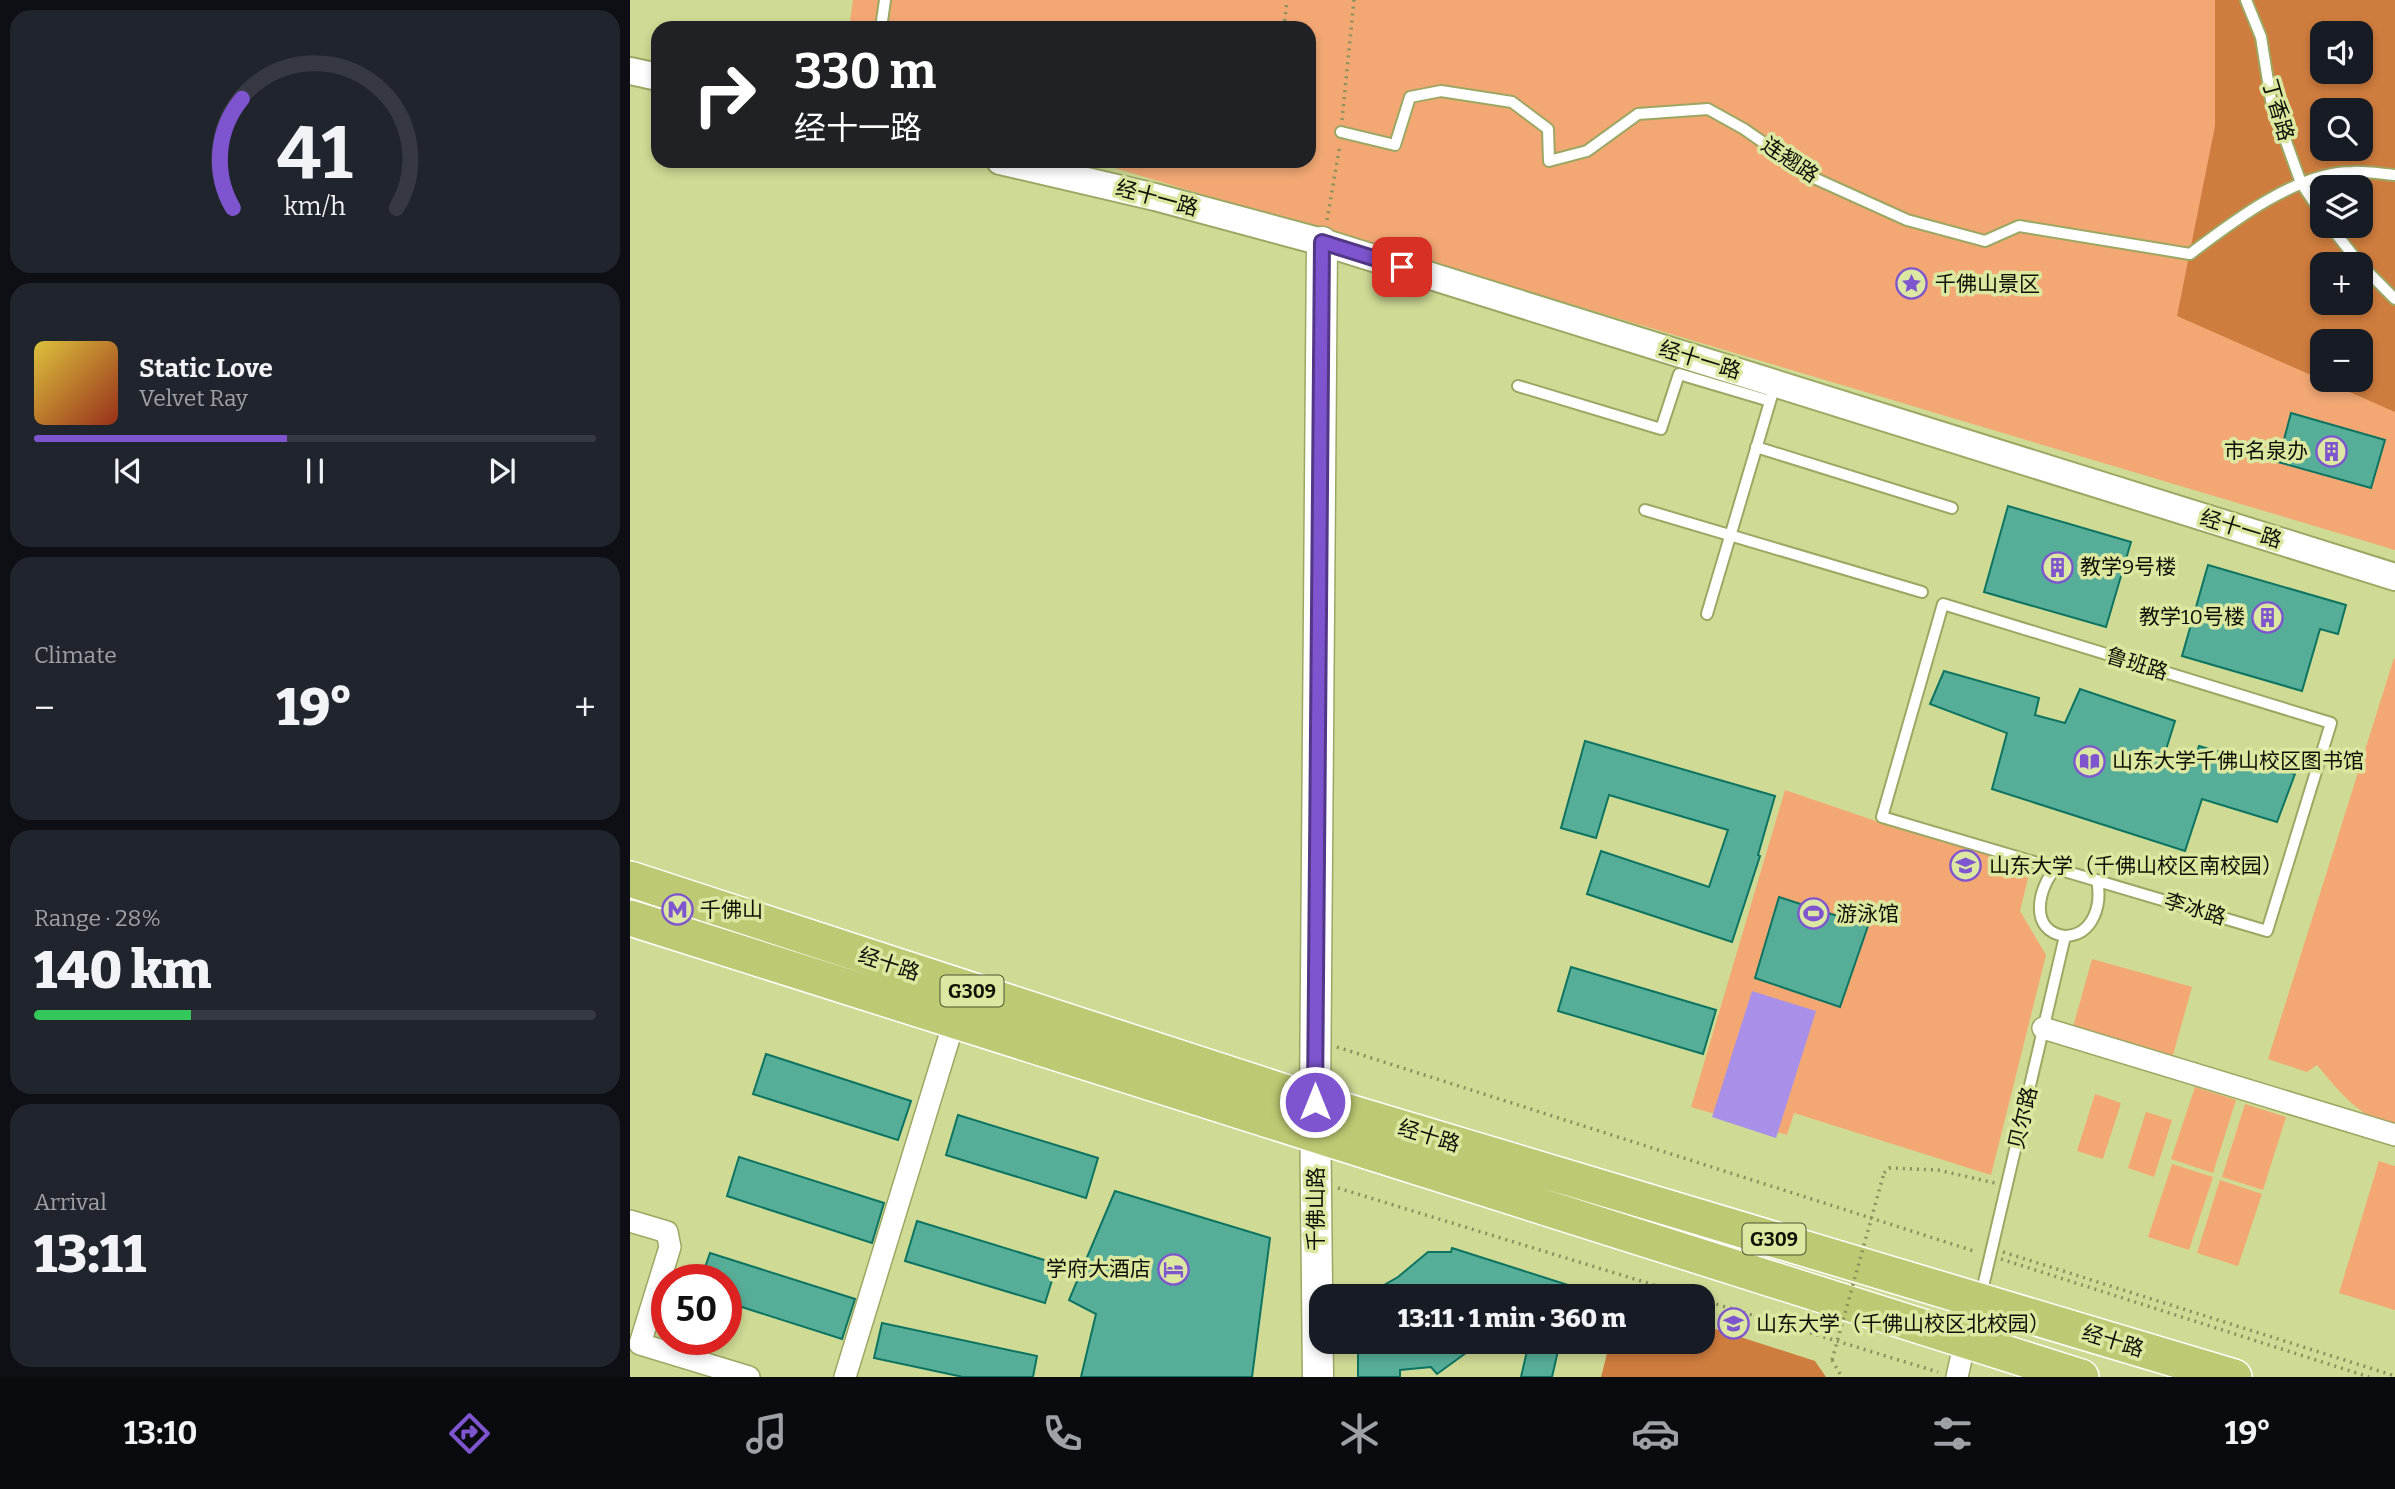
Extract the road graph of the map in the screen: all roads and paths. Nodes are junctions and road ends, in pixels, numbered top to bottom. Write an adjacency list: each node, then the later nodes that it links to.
1 (885, 0): 4 (lane)
2 (1287, 0): 5 (path)
3 (2246, 0): 11 (lane, 丁香路)
4 (882, 21)
5 (1285, 21)
6 (630, 71): 7 (street)
7 (651, 76)
8 (1341, 132): 11 (lane, 连翘路)
9 (1030, 168): 14 (street, 经十一路)
10 (2395, 175): 11 (lane)
11 (2301, 183): 12 (lane, 丁香路)
12 (2310, 196)
13 (2339, 238): 15 (lane)
14 (1322, 242): 19 (street, 经十一路); 36 (main road, 千佛山路)
15 (2350, 252)
16 (2373, 278): 17 (lane)
17 (2395, 299)
18 (1518, 386): 19 (lane)
19 (1773, 392): 20 (lane); 24 (street, 经十一路)
20 (1756, 447): 21 (lane); 23 (lane)
21 (1952, 508)
22 (1644, 510): 23 (lane)
23 (1730, 536): 25 (lane); 26 (lane)
24 (2395, 577)
25 (1922, 592)
26 (1707, 614)
27 (1882, 817): 28 (lane, 李冰路); 32 (lane, 鲁班路)
28 (2056, 868): 30 (lane, 李冰路); 33 (lane)
29 (630, 879): 37 (highway, 经十路 / G309)
30 (2097, 880): 32 (lane, 李冰路); 33 (lane)
31 (630, 918): 34 (highway, 经十路 / G309)
32 (2267, 931)
33 (2065, 936): 35 (lane, 贝尔路)
34 (954, 1022): 37 (highway, 经十路 / G309); 50 (street)
35 (2043, 1028): 38 (street); 40 (lane, 贝尔路)
36 (1315, 1040): 37 (main road, 千佛山路); 42 (path)
37 (1315, 1119): 39 (main road, 千佛山路); 44 (highway, 经十路 / G309); 46 (highway, 经十路 / G309)
38 (2395, 1135)
39 (1316, 1181): 43 (path); 51 (main road, 千佛山路)
40 (2007, 1186): 42 (lane, 贝尔路); 52 (path, bridge)
41 (630, 1221): 49 (street)
42 (1991, 1253): 44 (lane, 贝尔路); 48 (path); 55 (path)
43 (1651, 1284)
44 (1980, 1301): 54 (highway, 经十路 / G309)
45 (1715, 1304): 47 (path)
46 (1965, 1341): 47 (street); 53 (highway, 经十路 / G309)
47 (1949, 1375)
48 (2395, 1376)
49 (749, 1377)
50 (845, 1377)
51 (1318, 1377)
52 (1842, 1377)
53 (2081, 1377)
54 (2234, 1377)
55 (2369, 1377)

